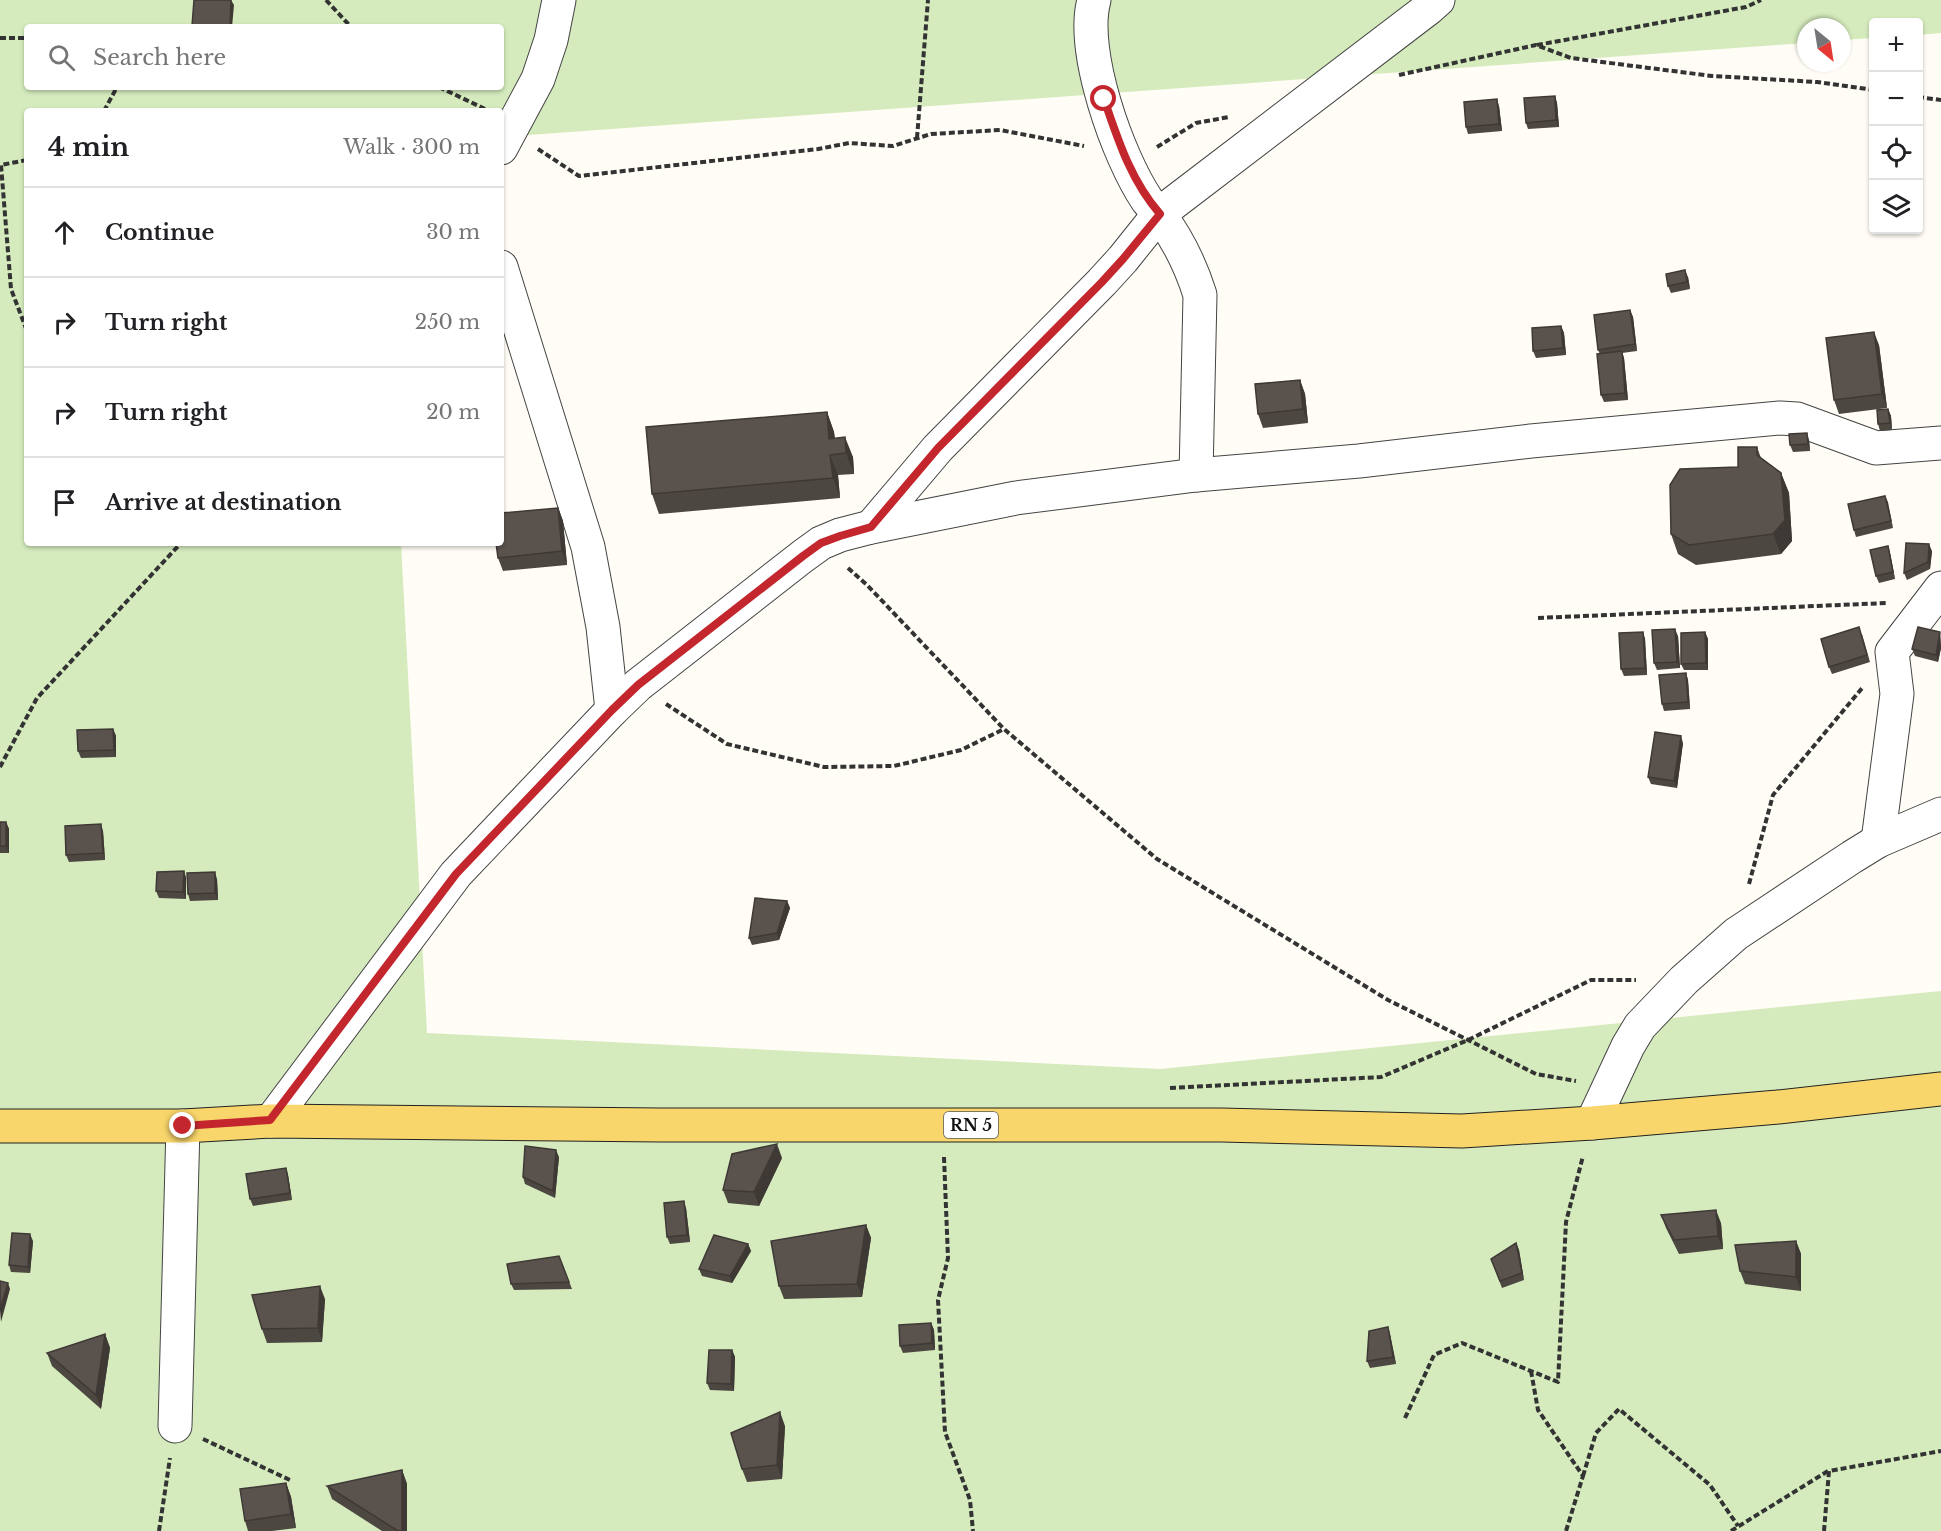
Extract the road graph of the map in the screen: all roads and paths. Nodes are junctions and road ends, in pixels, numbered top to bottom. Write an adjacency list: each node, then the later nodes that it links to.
1 (326, 0): 7 (path)
2 (559, 0): 20 (street)
3 (928, 0): 22 (path)
4 (1094, 0): 23 (street)
5 (1438, 0): 25 (street)
6 (1761, 0): 10 (path)
7 (348, 24)
8 (0, 38): 9 (path)
9 (24, 38)
10 (1536, 45): 11 (path); 12 (path)
11 (1398, 75)
12 (1869, 89)
13 (115, 90): 17 (path)
14 (443, 90): 18 (path)
15 (1923, 98): 16 (path)
16 (1941, 100)
17 (106, 108)
18 (469, 108)
19 (1231, 117): 23 (path)
20 (504, 125)
21 (504, 132): 22 (path)
22 (917, 138): 23 (path)
23 (1122, 152): 25 (street)
24 (24, 161): 27 (path)
25 (1160, 214): 29 (street); 30 (street)
26 (504, 277): 38 (street)
27 (24, 323)
28 (1941, 443): 29 (street)
29 (1196, 475): 30 (street)
30 (871, 527): 31 (street)
31 (821, 543): 37 (street); 39 (path)
32 (178, 546): 40 (path)
33 (1941, 588): 36 (street)
34 (1896, 603): 35 (path)
35 (1538, 618)
36 (1892, 652): 42 (street); 43 (path)
37 (638, 685): 38 (street); 39 (path)
38 (612, 710): 49 (street)
39 (1004, 729): 45 (path)
40 (0, 767)
41 (1941, 814): 42 (street)
42 (1878, 841): 43 (street)
43 (1736, 934): 44 (street)
44 (1684, 980): 45 (path); 46 (street)
45 (1468, 1040): 46 (path); 47 (path)
46 (1608, 1087): 50 (street)
47 (1170, 1088)
48 (1941, 1089): 50 (main road, RN 5)
49 (270, 1120): 51 (main road, RN 5); 53 (main road, RN 5)
50 (1592, 1123): 51 (main road, RN 5); 54 (path)
51 (943, 1125): 63 (path)
52 (0, 1126): 53 (main road, RN 5)
53 (183, 1126): 56 (street)
54 (1531, 1371): 55 (path); 59 (path)
55 (1405, 1418)
56 (175, 1426): 60 (path); 62 (path)
57 (1941, 1451): 58 (path)
58 (1829, 1471): 61 (path); 66 (path)
59 (1584, 1476): 61 (path); 64 (path)
60 (292, 1481)
61 (1738, 1527): 65 (path)
62 (159, 1531)
63 (973, 1531)
64 (1566, 1531)
65 (1731, 1531)
66 (1824, 1531)

